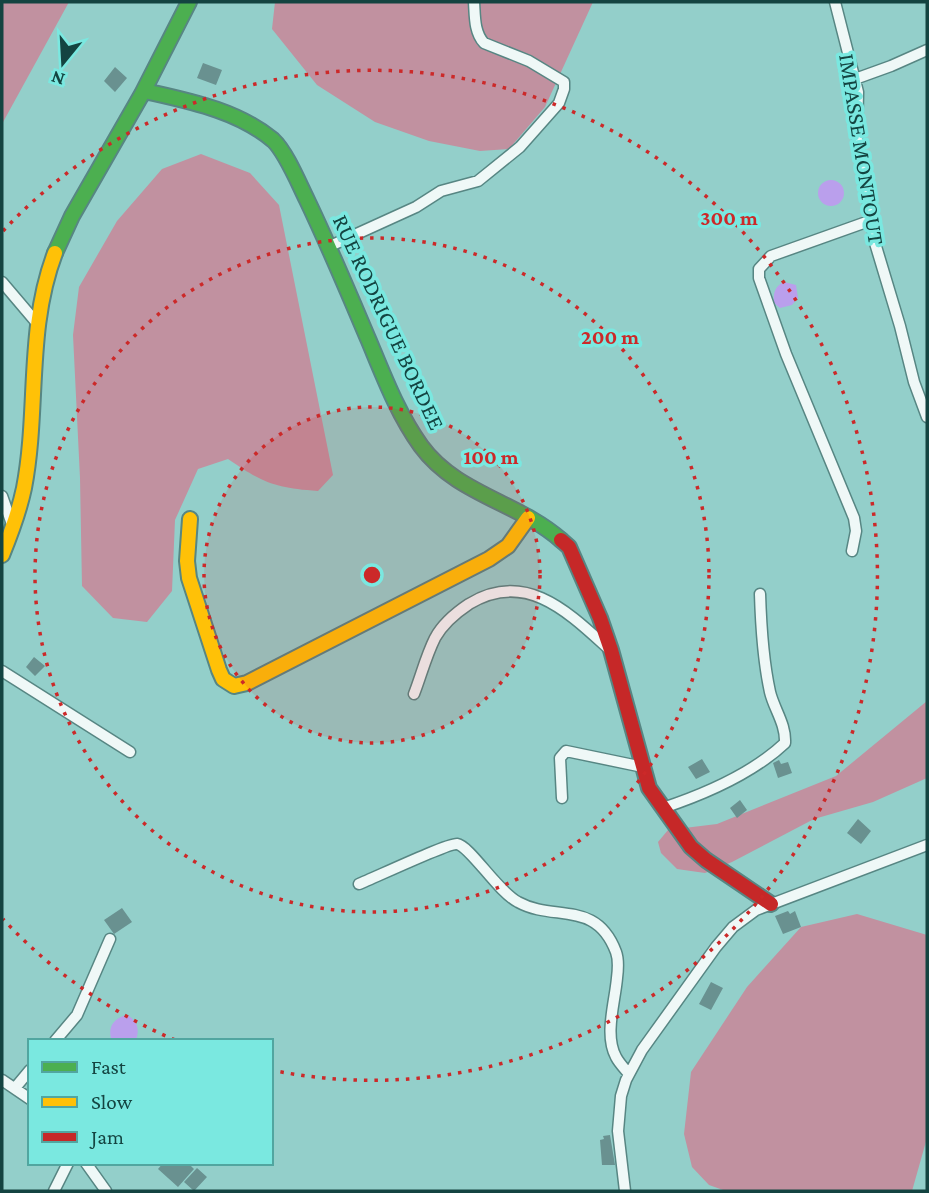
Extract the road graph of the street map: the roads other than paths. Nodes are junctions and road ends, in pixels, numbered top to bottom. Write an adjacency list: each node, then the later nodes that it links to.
1 (189, 2): 6 (street)
2 (474, 2): 8 (street)
3 (835, 2): 5 (street, IMPASSE MONTOUT)
4 (927, 50): 5 (street)
5 (855, 79): 7 (street, IMPASSE MONTOUT)
6 (145, 91): 8 (street, RUE RODRIGUE BORDEE); 10 (street)
7 (872, 220): 11 (street, IMPASSE MONTOUT); 16 (street)
8 (328, 247): 13 (street, RUE RODRIGUE BORDEE)
9 (2, 282): 10 (street)
10 (36, 322): 15 (street)
11 (927, 417)
12 (2, 496): 15 (street)
13 (528, 518): 14 (street); 19 (street, RUE RODRIGUE BORDEE)
14 (190, 519)
15 (14, 531): 17 (street)
16 (852, 551)
17 (2, 555)
18 (760, 594): 25 (street)
19 (611, 650): 21 (street); 23 (street, RUE RODRIGUE BORDEE)
20 (2, 671): 22 (street)
21 (414, 694)
22 (130, 752)
23 (643, 767): 24 (street); 25 (street, RUE RODRIGUE BORDEE)
24 (562, 798)
25 (663, 808): 28 (street, RUE RODRIGUE BORDEE)
26 (927, 845): 28 (street)
27 (359, 884): 32 (street)
28 (771, 904): 32 (street)
29 (110, 939): 30 (street)
30 (57, 1039)
31 (28, 1072): 34 (street)
32 (629, 1074): 40 (street)
33 (2, 1080): 34 (street)
34 (15, 1088): 35 (street)
35 (28, 1098)
36 (67, 1165): 38 (street)
37 (87, 1165): 39 (street)
38 (54, 1191)
39 (106, 1191)
40 (625, 1191)

